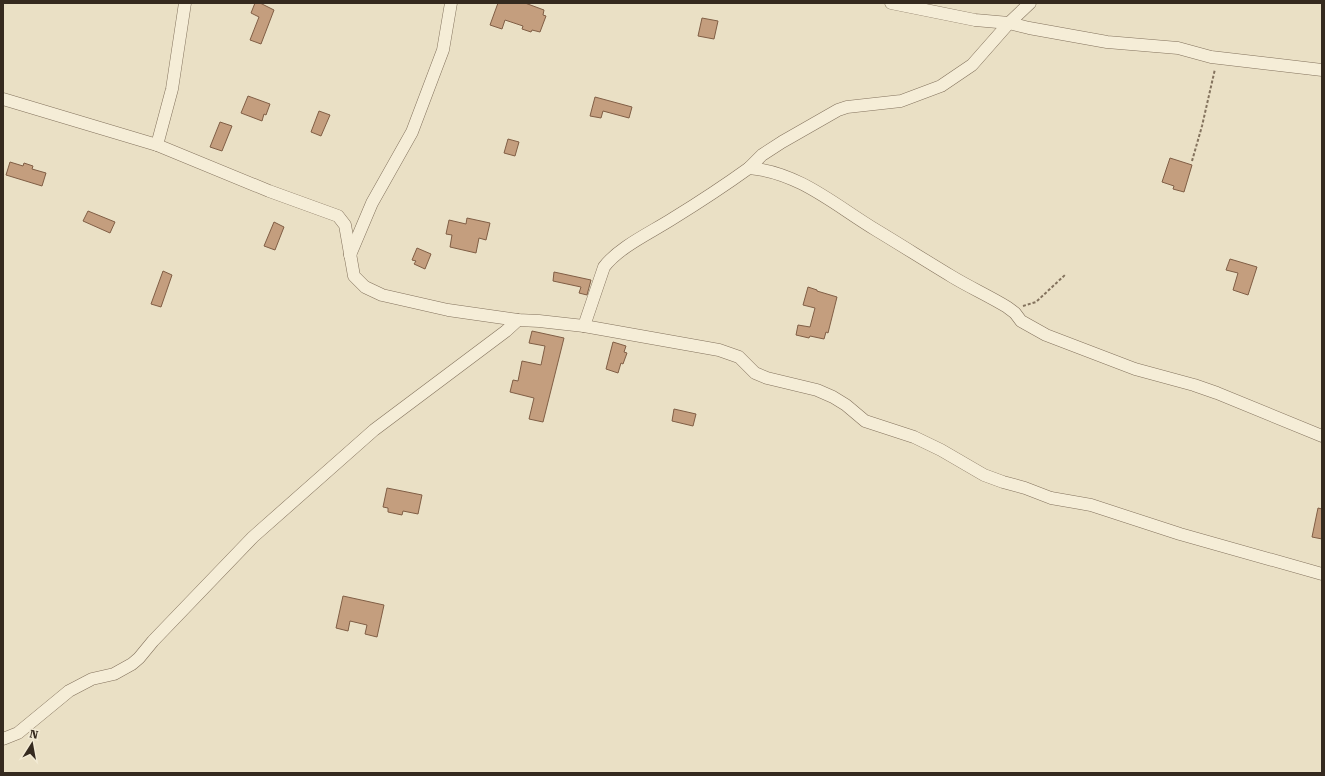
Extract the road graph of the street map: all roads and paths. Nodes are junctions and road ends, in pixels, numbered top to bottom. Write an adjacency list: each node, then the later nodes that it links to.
1 (185, 3): 9 (street)
2 (451, 3): 12 (street)
3 (891, 3): 5 (street)
4 (1030, 3): 5 (street)
5 (1009, 23): 6 (street); 11 (street)
6 (1217, 57): 7 (street); 10 (path)
7 (1322, 70)
8 (3, 99): 9 (street)
9 (156, 145): 12 (street)
10 (1192, 161)
11 (750, 168): 14 (street); 16 (street)
12 (350, 255): 15 (street)
13 (1066, 274): 14 (path)
14 (1011, 310): 17 (street)
15 (518, 320): 16 (street); 19 (street)
16 (584, 326): 18 (street)
17 (1322, 436)
18 (1322, 574)
19 (3, 739)

